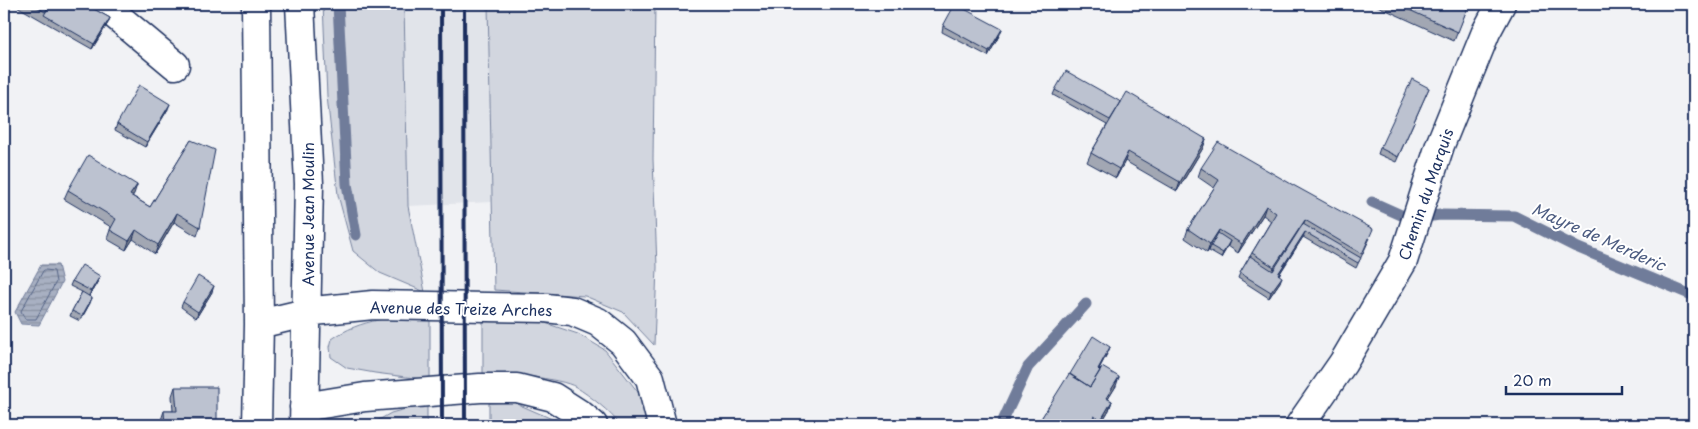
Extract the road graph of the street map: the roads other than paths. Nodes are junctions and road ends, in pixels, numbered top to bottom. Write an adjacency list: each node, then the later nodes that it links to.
1 (96, 4): 5 (street)
2 (256, 4): 7 (street)
3 (300, 4): 6 (street, Avenue Jean Moulin)
4 (1501, 4): 12 (street, Chemin du Marquis)
5 (175, 65)
6 (306, 313): 7 (street, Avenue des Treize Arches); 8 (street, Avenue Jean Moulin); 11 (street, Avenue des Treize Arches)
7 (259, 324): 9 (street)
8 (304, 416): 10 (street)
9 (257, 425)
10 (593, 425)
11 (662, 425)
12 (1300, 425)

